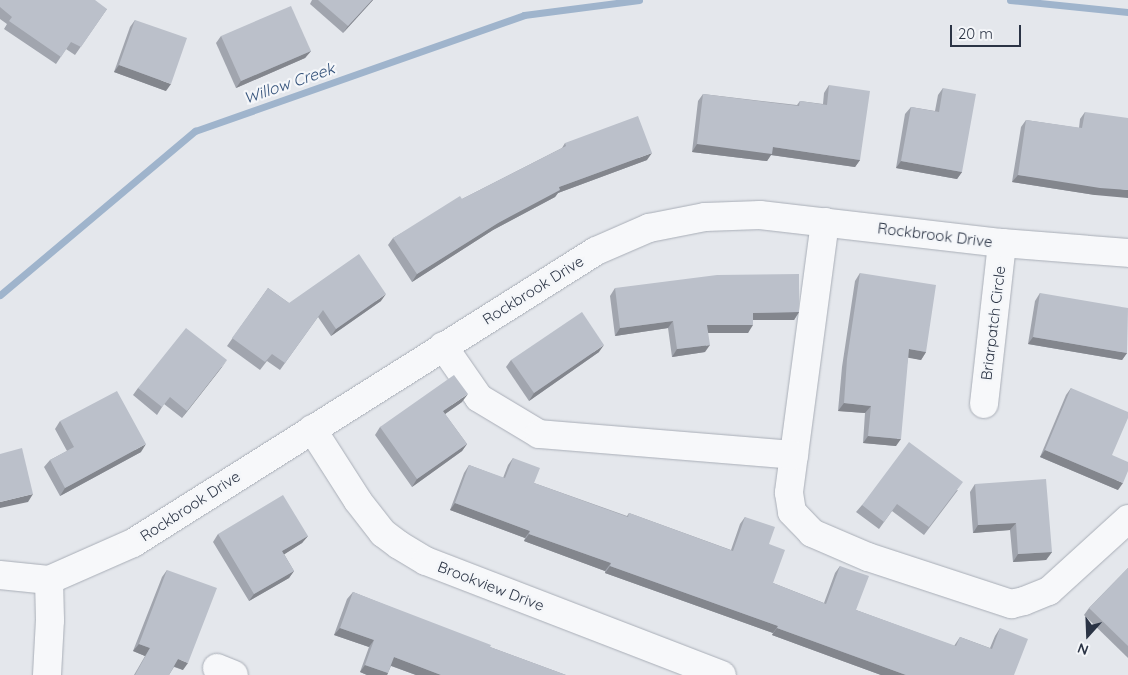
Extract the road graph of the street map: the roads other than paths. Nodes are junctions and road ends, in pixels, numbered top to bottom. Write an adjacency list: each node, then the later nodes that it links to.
1 (825, 222): 2 (street, Rockbrook Drive); 4 (street, Rockbrook Drive); 7 (street)
2 (1002, 243): 3 (street, Rockbrook Drive); 5 (street, Briarpatch Circle)
3 (1128, 253)
4 (443, 346): 6 (street, Rockbrook Drive); 7 (street)
5 (984, 404)
6 (312, 429): 10 (street, Rockbrook Drive); 12 (street, Brookview Drive)
7 (794, 455): 8 (street)
8 (1128, 519)
9 (0, 575): 10 (street, Rockbrook Drive)
10 (49, 580): 11 (street)
11 (47, 675)
12 (722, 675)

